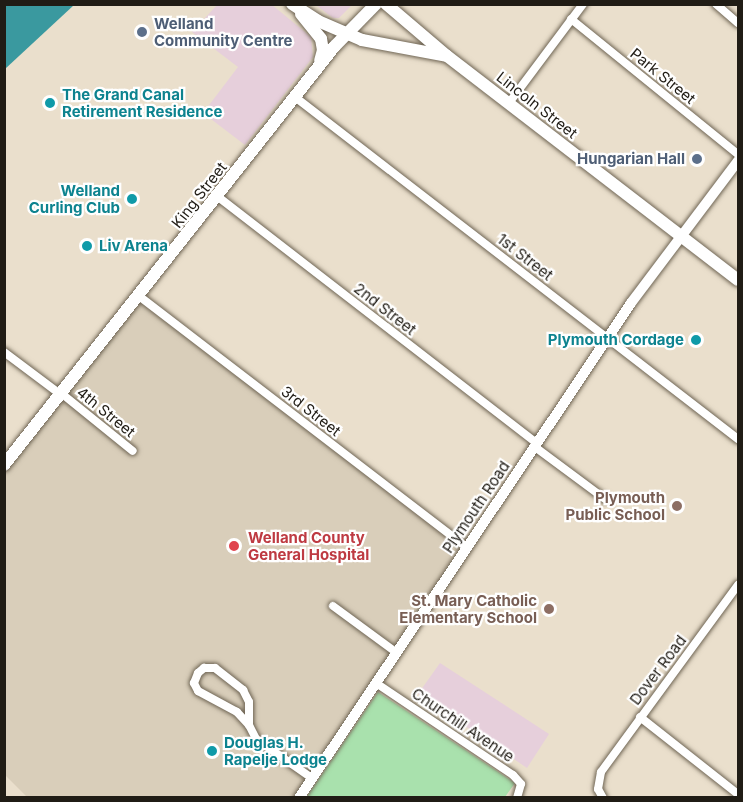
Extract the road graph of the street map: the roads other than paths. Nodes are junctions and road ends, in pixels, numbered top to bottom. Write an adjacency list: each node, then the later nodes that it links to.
1 (376, 4): 8 (main road, King Street)
2 (386, 4): 9 (main road)
3 (568, 4): 6 (street, Park Street)
4 (716, 4): 7 (street)
5 (294, 6): 8 (main road, Lincoln Street); 10 (main road)
6 (577, 12): 12 (street); 13 (street, Park Street)
7 (738, 23)
8 (346, 34): 9 (main road, Lincoln Street); 10 (main road, King Street)
9 (447, 56): 12 (main road, Lincoln Street)
10 (319, 65): 11 (main road, King Street)
11 (295, 97): 15 (main road, King Street); 19 (street, 1st Street)
12 (509, 103): 16 (main road, Lincoln Street)
13 (738, 154)
14 (738, 161): 16 (street, Plymouth Road)
15 (217, 196): 18 (main road, King Street); 23 (street, 2nd Street)
16 (681, 236): 17 (main road, Lincoln Street); 19 (street, Plymouth Road)
17 (738, 280)
18 (139, 296): 21 (main road, King Street); 27 (street, 3rd Street)
19 (608, 338): 22 (street, 1st Street); 23 (street, Plymouth Road)
20 (4, 352): 21 (street, 4th Street)
21 (61, 394): 24 (street, 4th Street); 25 (main road, King Street)
22 (738, 439)
23 (536, 445): 26 (street, 2nd Street); 27 (street, Plymouth Road)
24 (133, 451)
25 (4, 465)
26 (605, 499)
27 (467, 548): 30 (street, Plymouth Road)
28 (738, 585): 32 (street, Dover Road)
29 (333, 606): 30 (street)
30 (397, 653): 31 (street, Plymouth Road)
31 (376, 683): 34 (street, Plymouth Road); 37 (street, Churchill Avenue)
32 (640, 717): 35 (street); 38 (street, Dover Road)
33 (249, 725): 33 (street); 34 (street)
34 (312, 778): 36 (street, Plymouth Road)
35 (738, 794)
36 (299, 798)
37 (517, 798)
38 (603, 798)

